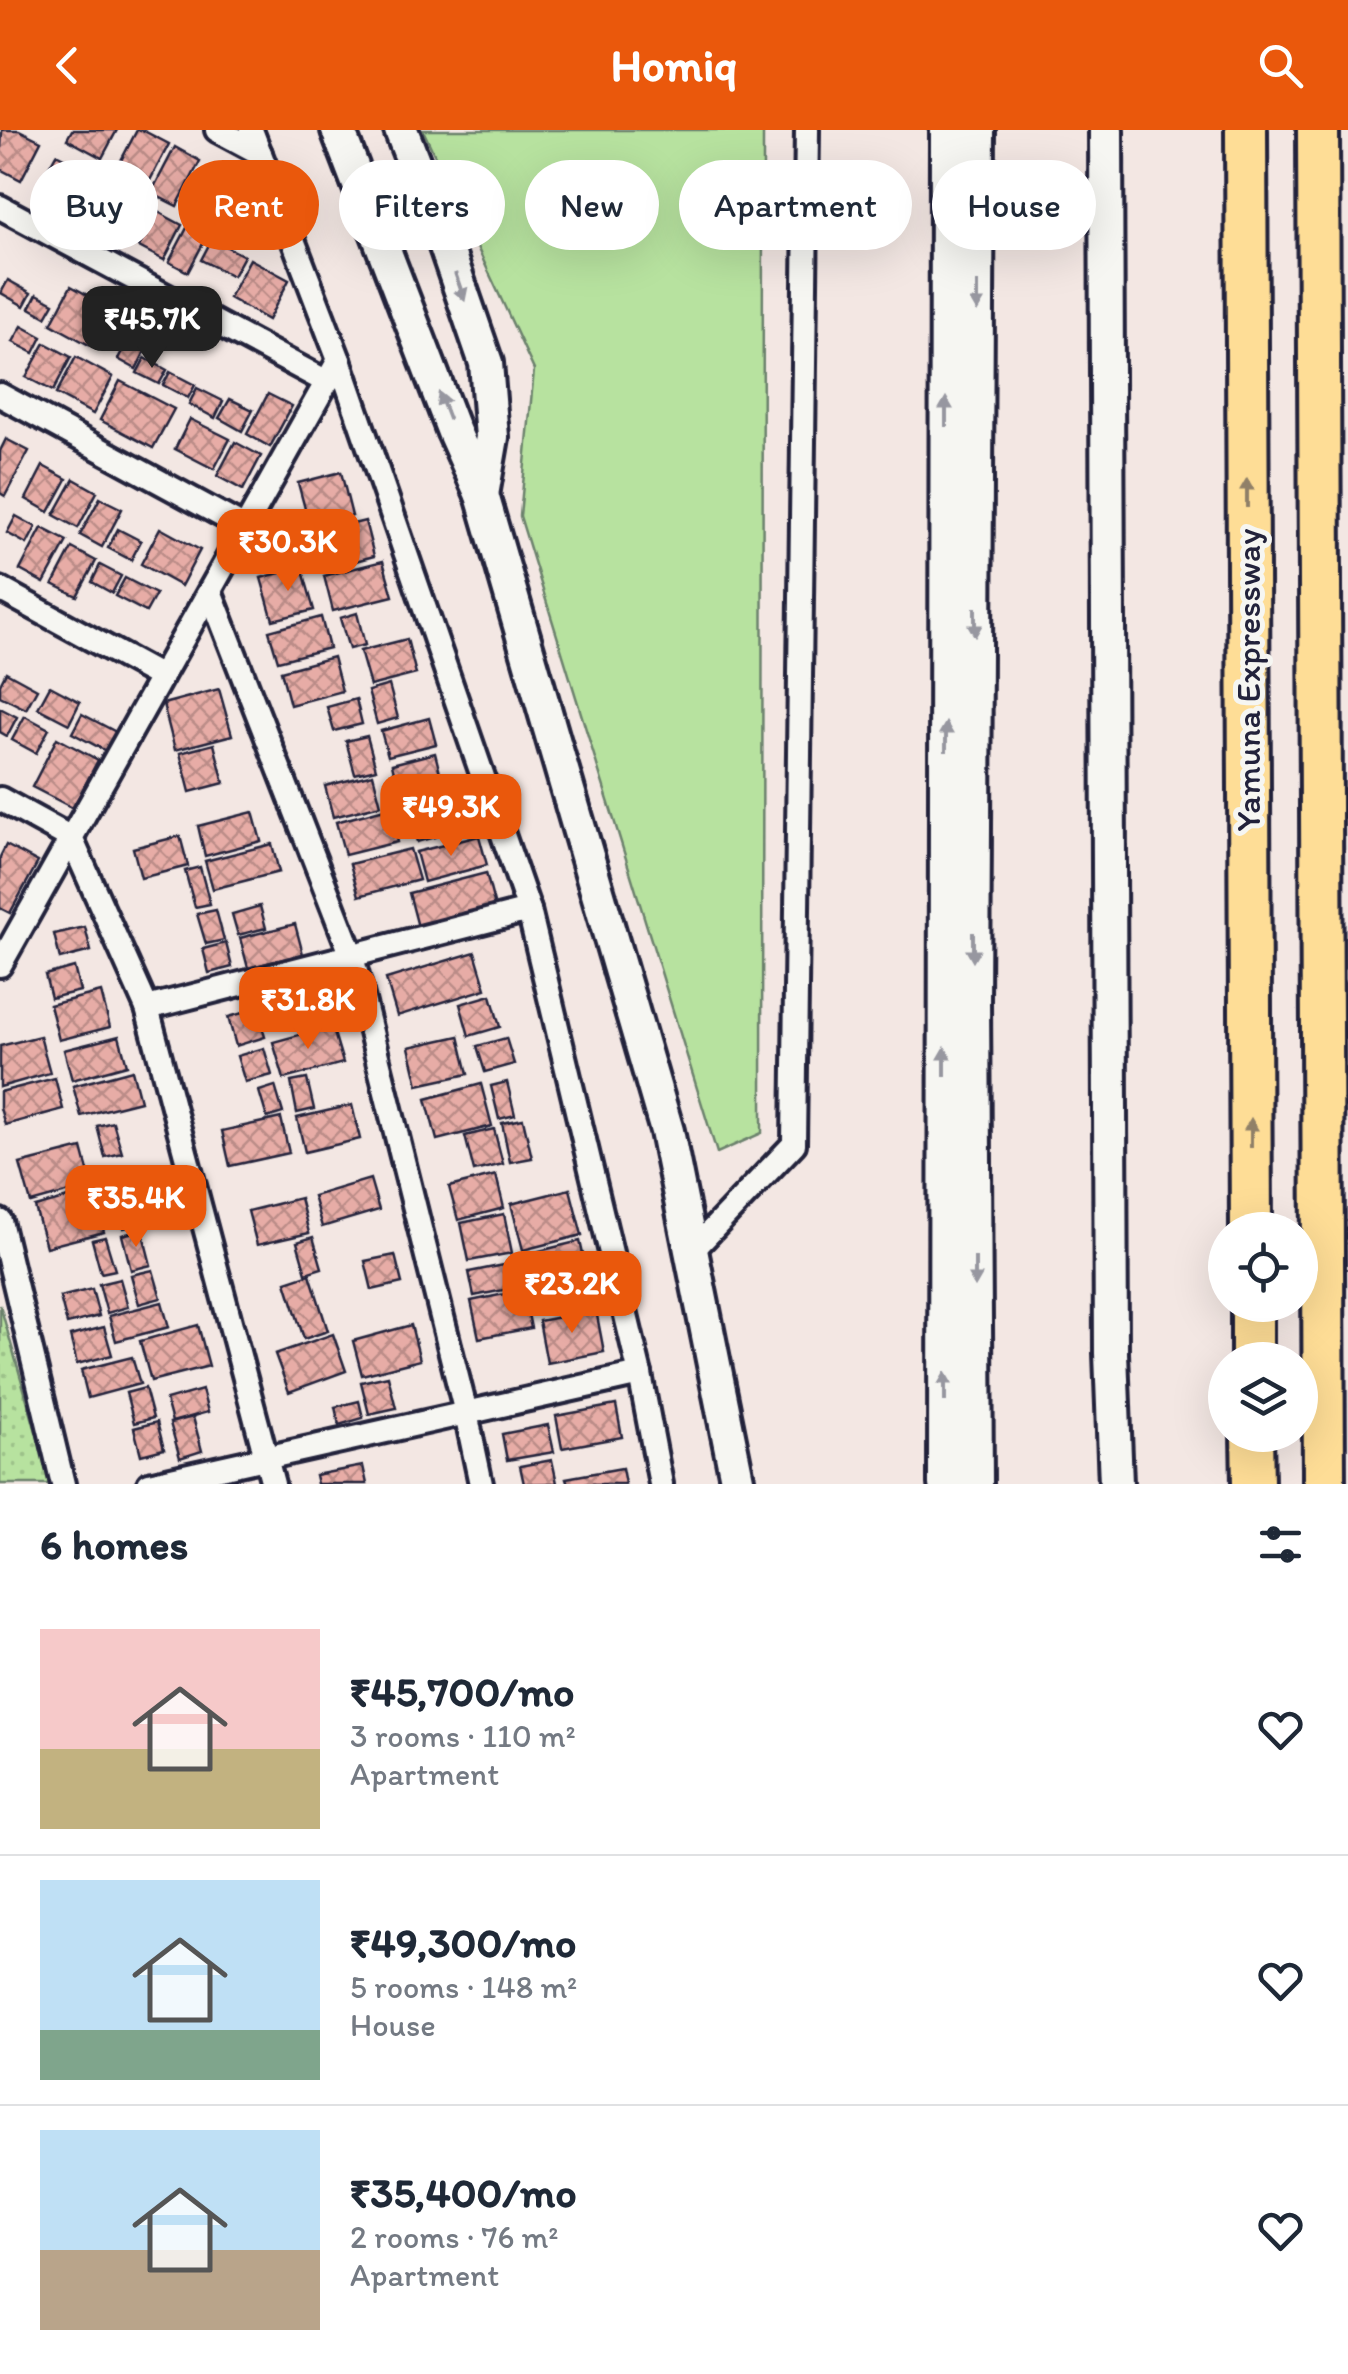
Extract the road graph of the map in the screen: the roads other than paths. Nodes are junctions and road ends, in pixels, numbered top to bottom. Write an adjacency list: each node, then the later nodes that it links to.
1 (217, 130): 11 (street)
2 (251, 130): 11 (street)
3 (338, 130): 16 (street, one-way to 3)
4 (401, 130): 16 (street, one-way to 16)
5 (806, 130): 29 (street)
6 (947, 130): 40 (street, one-way to 6)
7 (978, 130): 41 (street, one-way to 41)
8 (1106, 130): 42 (street)
9 (1246, 130): 27 (highway, Yamuna Expressway, one-way to 9)
10 (1318, 130): 44 (highway, Yamuna Expressway)
11 (260, 154): 13 (street)
12 (0, 207): 14 (street)
13 (339, 360): 14 (street); 23 (street)
14 (327, 382): 17 (street)
15 (0, 395): 17 (street)
16 (482, 496): 29 (street)
17 (245, 528): 19 (street)
18 (0, 589): 20 (street)
19 (210, 591): 20 (street); 24 (street)
20 (162, 677): 22 (street)
21 (0, 799): 22 (street)
22 (71, 838): 25 (street); 26 (street)
23 (529, 910): 24 (street); 30 (street)
24 (352, 956): 26 (street); 31 (street)
25 (0, 965)
26 (147, 1008): 33 (street)
27 (1251, 1212)
28 (0, 1221): 34 (street)
29 (692, 1251): 39 (street)
30 (640, 1374): 31 (street); 38 (street)
31 (466, 1413): 33 (street); 37 (street)
32 (1252, 1452): 43 (highway)
33 (267, 1458): 35 (street); 36 (street)
34 (63, 1484)
35 (149, 1484)
36 (273, 1484)
37 (482, 1484)
38 (661, 1484)
39 (738, 1484)
40 (946, 1484)
41 (976, 1484)
42 (1116, 1484)
43 (1252, 1484)
44 (1324, 1484)

